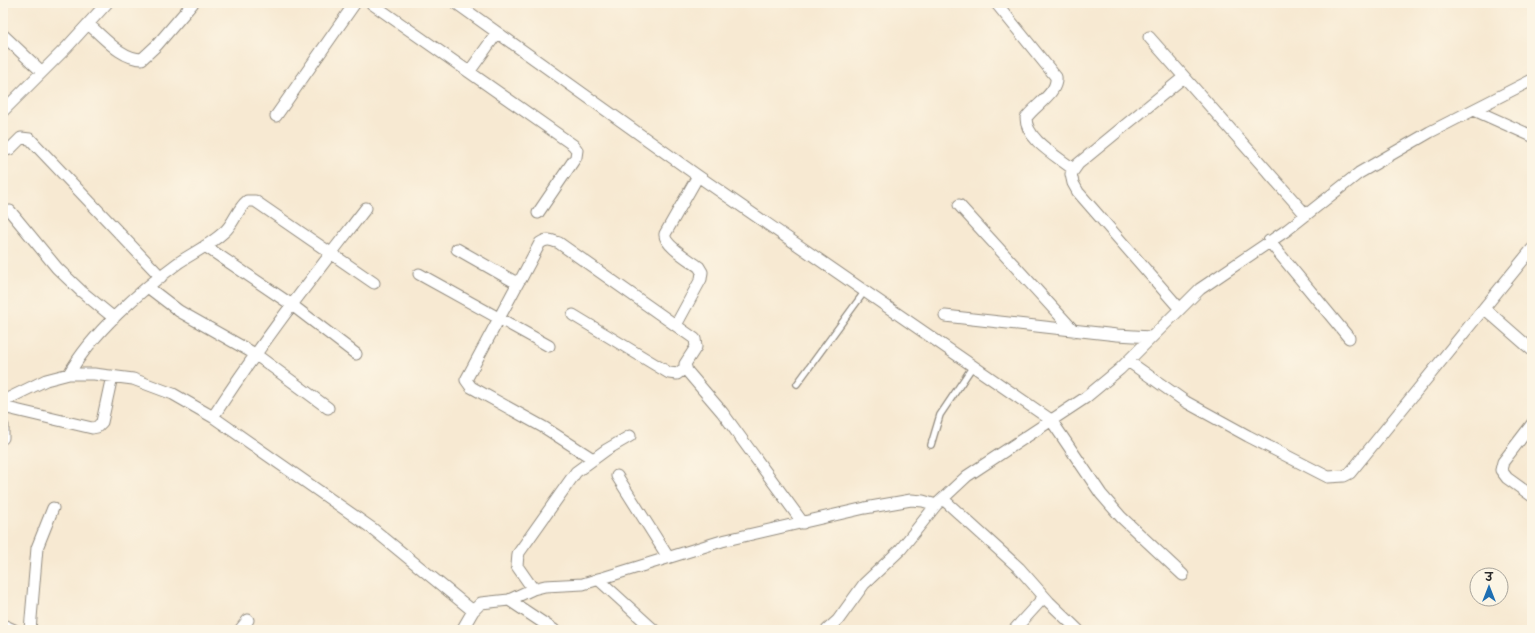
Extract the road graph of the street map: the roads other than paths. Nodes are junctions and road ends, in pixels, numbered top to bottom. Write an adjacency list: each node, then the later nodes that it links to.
1 (107, 3): 7 (street)
2 (193, 3): 7 (street)
3 (355, 3): 17 (street)
4 (371, 3): 12 (street)
5 (456, 3): 8 (street)
6 (996, 3): 20 (street)
7 (88, 24): 11 (street)
8 (497, 33): 12 (street); 21 (street)
9 (3, 35): 11 (street)
10 (1149, 37): 13 (street)
11 (42, 72): 16 (street)
12 (469, 72): 25 (street)
13 (1184, 77): 20 (street); 26 (street)
14 (1532, 80): 15 (street)
15 (1474, 110): 18 (street); 26 (street)
16 (3, 111)
17 (276, 116)
18 (1532, 136)
19 (3, 151): 33 (street)
20 (1073, 169): 40 (street)
21 (698, 176): 37 (street); 45 (street)
22 (959, 205): 46 (street)
23 (366, 208): 31 (street)
24 (10, 211): 44 (street)
25 (538, 213)
26 (1306, 214): 27 (street)
27 (1269, 241): 40 (street); 48 (street)
28 (204, 246): 31 (street); 33 (street); 38 (street)
29 (457, 249): 34 (street)
30 (1532, 249): 39 (street)
31 (331, 254): 35 (street); 38 (street)
32 (419, 274): 43 (street)
33 (161, 277): 36 (street)
34 (519, 281): 43 (street); 45 (street)
35 (374, 284)
36 (149, 288): 44 (street); 51 (street)
37 (865, 291): 54 (street); 58 (lane)
38 (292, 305): 51 (street); 52 (street)
39 (1484, 308): 50 (street); 53 (street)
40 (1180, 309): 47 (street)
41 (573, 315): 55 (street)
42 (944, 316): 46 (street)
43 (499, 317): 49 (street); 69 (street)
44 (114, 318): 56 (street)
45 (676, 325): 55 (street)
46 (1074, 331): 47 (street)
47 (1151, 337): 53 (street)
48 (1349, 338)
49 (549, 346)
50 (1532, 350)
51 (254, 354): 61 (street); 62 (street)
52 (356, 354)
53 (1132, 357): 63 (street)
54 (973, 366): 63 (street); 68 (lane)
55 (685, 368): 74 (street)
56 (69, 374): 57 (street); 59 (street)
57 (112, 376): 60 (street); 62 (street)
58 (797, 384)
59 (3, 401)
60 (3, 407)
61 (328, 408)
62 (214, 417): 81 (street)
63 (1051, 420): 72 (street); 76 (street)
64 (1532, 424): 71 (street)
65 (3, 426): 67 (street)
66 (630, 436): 69 (street)
67 (3, 438)
68 (931, 445)
69 (593, 459): 78 (street)
70 (617, 476): 75 (street)
71 (1532, 496)
72 (940, 502): 74 (street); 79 (street); 90 (street)
73 (53, 508): 85 (street)
74 (803, 523): 75 (street)
75 (668, 557): 77 (street)
76 (1184, 575)
77 (598, 579): 78 (street); 89 (street)
78 (533, 589): 80 (street)
79 (1044, 597): 91 (street); 92 (street)
80 (509, 600): 81 (street); 88 (street)
81 (473, 611): 87 (street)
82 (248, 620): 86 (street)
83 (3, 625): 84 (street)
84 (14, 630)
85 (30, 630)
86 (240, 630)
87 (462, 630)
88 (554, 630)
89 (654, 630)
90 (827, 630)
91 (1014, 630)
92 (1078, 630)

